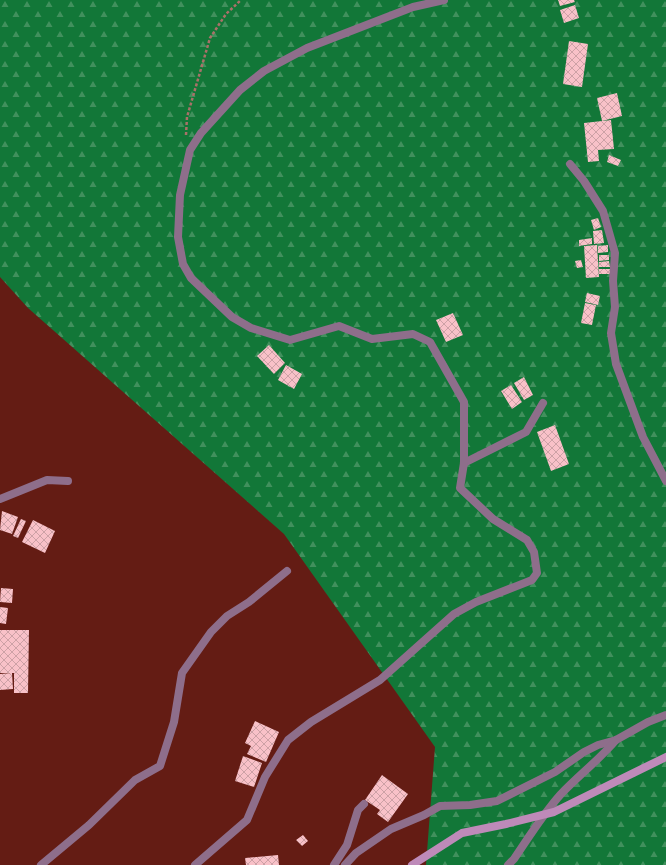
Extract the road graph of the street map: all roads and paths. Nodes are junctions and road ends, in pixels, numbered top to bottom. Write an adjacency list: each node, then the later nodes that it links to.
1 (240, 0): 3 (path)
2 (444, 0): 6 (street)
3 (185, 140)
4 (570, 164): 8 (street)
5 (543, 403): 6 (street)
6 (464, 463): 17 (street)
7 (68, 481): 9 (street)
8 (666, 481)
9 (0, 500)
10 (287, 571): 16 (street)
11 (666, 715): 12 (street)
12 (616, 740): 15 (street); 19 (street)
13 (666, 757): 15 (street)
14 (364, 804): 18 (street)
15 (544, 814): 20 (street); 21 (street)
16 (41, 865)
17 (195, 865)
18 (334, 865)
19 (345, 865)
20 (412, 865)
21 (508, 865)

